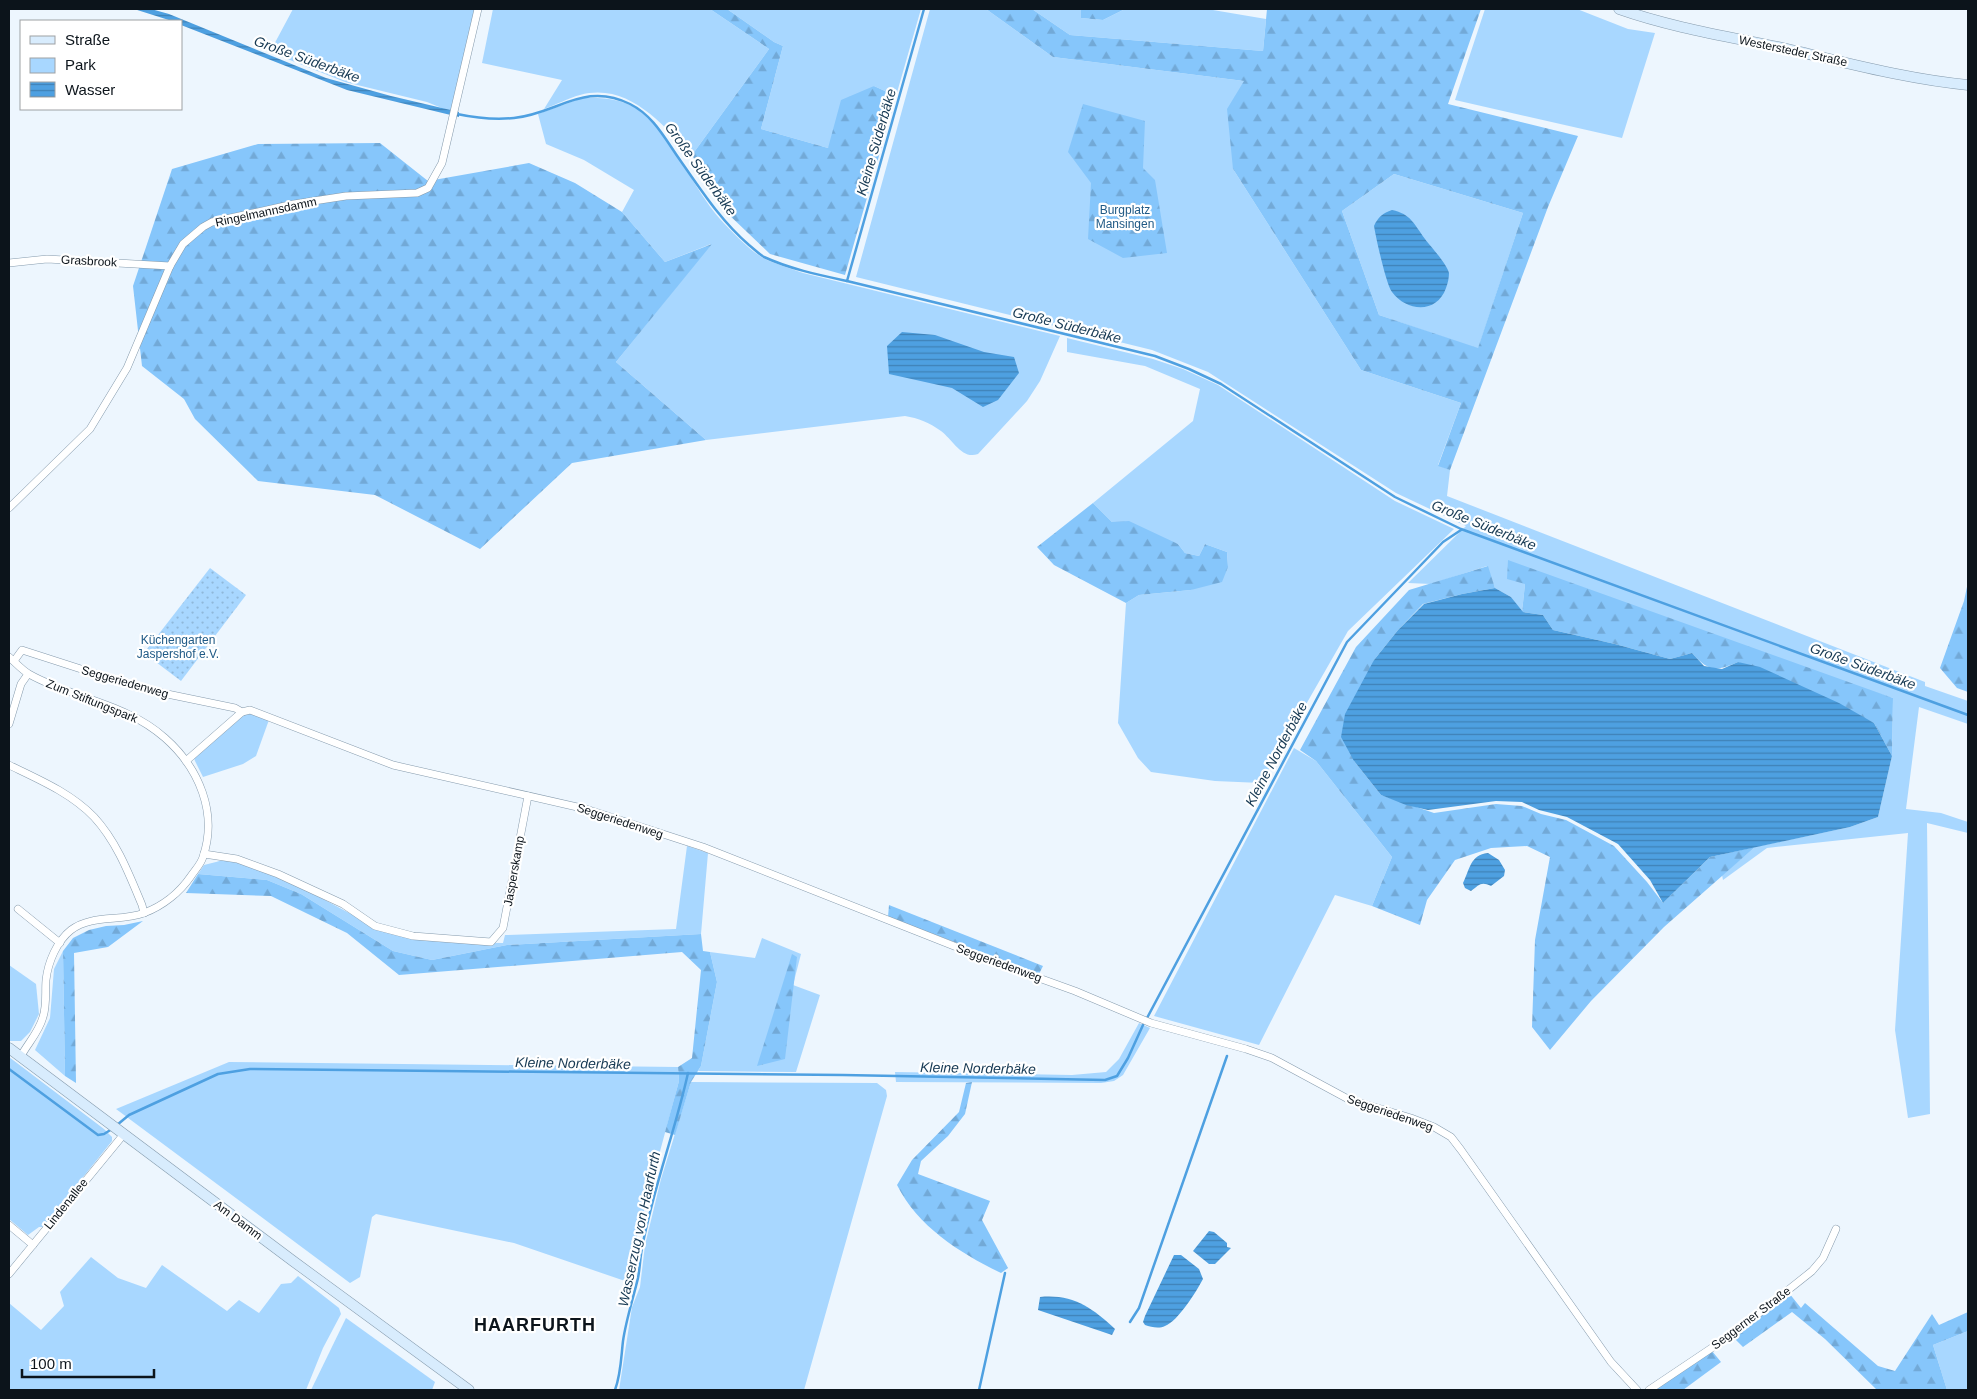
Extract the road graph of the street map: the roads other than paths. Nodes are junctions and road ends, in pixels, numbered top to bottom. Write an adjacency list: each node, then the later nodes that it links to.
1 (478, 9): 5 (street, Ringelmannsdamm)
2 (1619, 9): 3 (main road, Westersteder Straße)
3 (1968, 85)
4 (9, 263): 5 (street, Grasbrook)
5 (170, 266): 6 (street, Ringelmannsdamm)
6 (9, 508)
7 (11, 659): 8 (street, Zum Stiftungspark); 9 (street, Seggeriedenweg)
8 (28, 674): 10 (street); 11 (street, Zum Stiftungspark)
9 (242, 712): 11 (street); 13 (street, Seggeriedenweg)
10 (9, 724)
11 (186, 761): 14 (street, Zum Stiftungspark)
12 (9, 765): 16 (street)
13 (528, 796): 14 (street, Jasperskamp); 26 (street, Seggeriedenweg)
14 (204, 854): 16 (street, Zum Stiftungspark)
15 (18, 909): 17 (street)
16 (144, 913): 17 (street, Zum Stiftungspark)
17 (60, 943): 19 (street, Zum Stiftungspark)
18 (9, 1048): 19 (main road, Am Damm)
19 (21, 1056): 20 (main road, Am Damm)
20 (123, 1133): 23 (street, Lindenallee); 25 (main road, Am Damm)
21 (9, 1225): 23 (street)
22 (1836, 1229): 27 (street, Seggerner Straße)
23 (33, 1245): 24 (street, Lindenallee)
24 (9, 1274)
25 (469, 1390)
26 (1637, 1390)
27 (1649, 1390)

